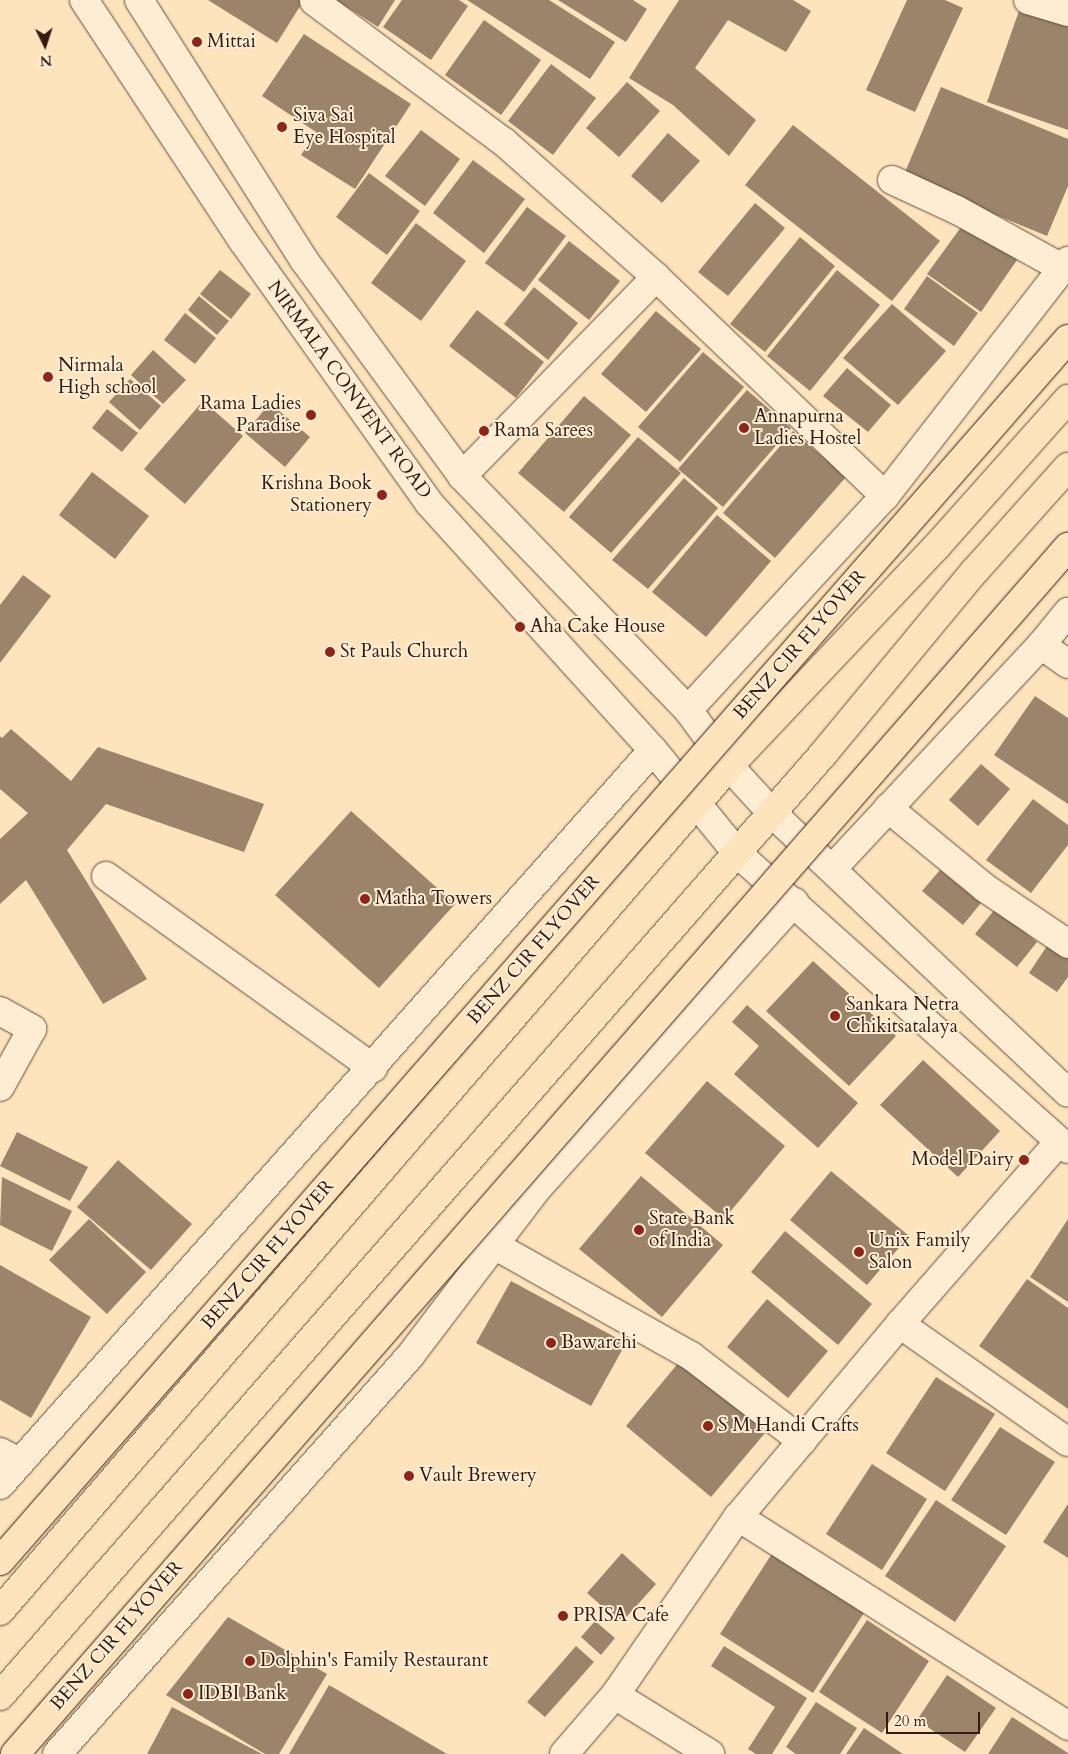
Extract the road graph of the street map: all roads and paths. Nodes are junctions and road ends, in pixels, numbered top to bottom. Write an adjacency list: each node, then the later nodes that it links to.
1 (84, 0): 19 (street, NIRMALA CONVENT ROAD)
2 (1028, 0): 5 (street)
3 (314, 1): 8 (street)
4 (149, 6): 12 (street)
5 (1068, 12)
6 (892, 180): 7 (street)
7 (1065, 264): 13 (street)
8 (656, 276): 12 (street); 13 (street)
9 (1068, 339): 41 (main road, BENZ CIR FLYOVER, bridge)
10 (1068, 399): 20 (main road)
11 (1068, 467): 23 (main road)
12 (462, 476): 18 (street)
13 (885, 496): 18 (street)
14 (1068, 548): 46 (main road, BENZ CIR FLYOVER, bridge)
15 (1068, 612): 16 (street)
16 (1041, 645): 17 (street); 22 (street)
17 (1068, 664)
18 (688, 710): 20 (street)
19 (653, 750): 21 (street, NIRMALA CONVENT ROAD); 30 (street)
20 (729, 766): 21 (main road); 23 (street)
21 (696, 804): 24 (street, NIRMALA CONVENT ROAD); 42 (main road)
22 (888, 808): 25 (street); 28 (street)
23 (772, 813): 24 (main road); 25 (street)
24 (737, 853): 27 (street, NIRMALA CONVENT ROAD); 44 (main road)
25 (832, 869): 32 (street)
26 (106, 876): 30 (street)
27 (794, 902): 33 (street, NIRMALA CONVENT ROAD); 34 (street)
28 (1068, 944)
29 (0, 1011): 31 (street)
30 (373, 1068): 38 (street)
31 (0, 1087)
32 (1068, 1093)
33 (1063, 1146): 35 (street)
34 (494, 1245): 36 (street); 47 (street)
35 (900, 1324): 36 (street); 37 (street)
36 (802, 1441): 40 (street)
37 (1068, 1442)
38 (10, 1457): 39 (street)
39 (0, 1485)
40 (738, 1517): 43 (street); 45 (street)
41 (0, 1561)
42 (0, 1611)
43 (616, 1695): 48 (street); 49 (street)
44 (0, 1696)
45 (1068, 1726)
46 (15, 1754)
47 (57, 1754)
48 (564, 1754)
49 (710, 1754)

